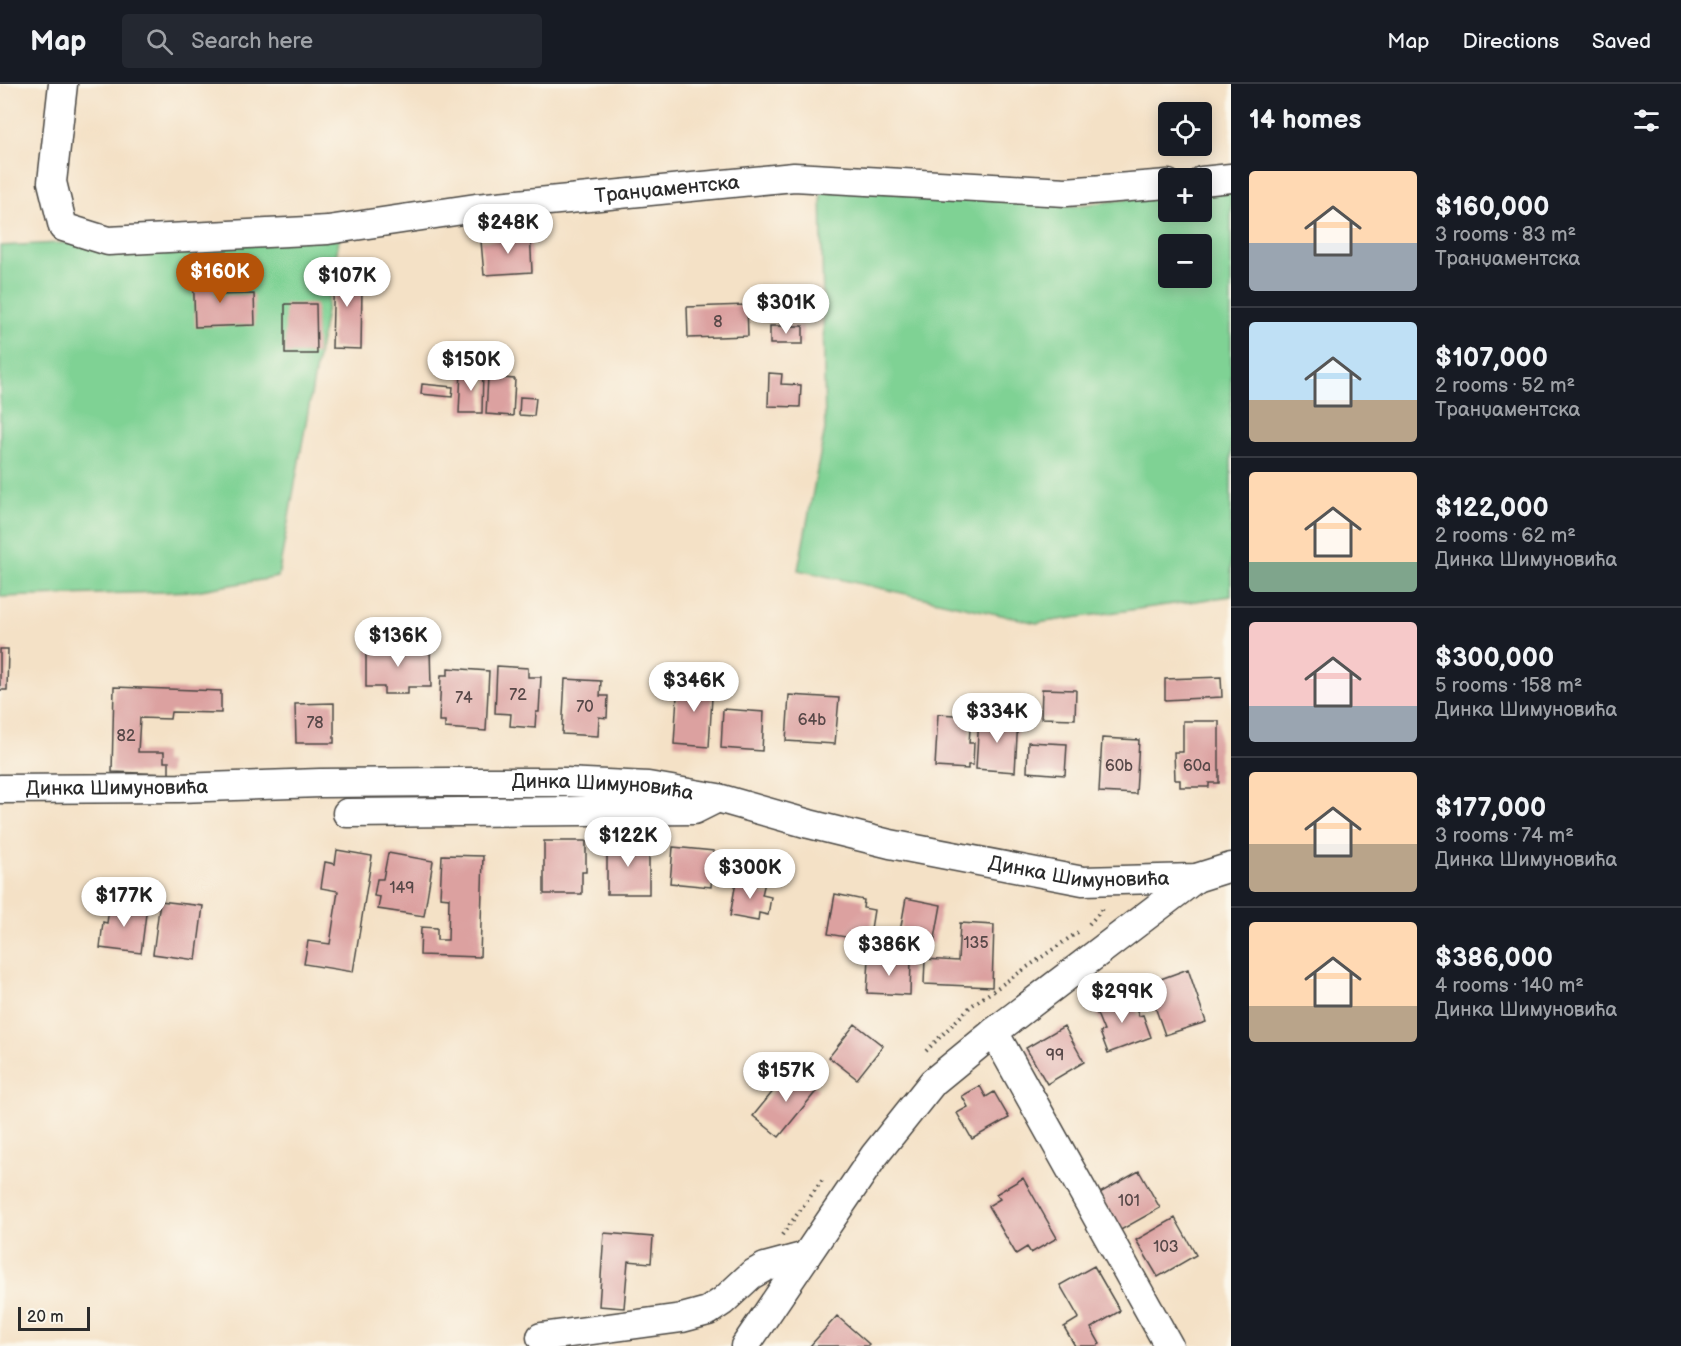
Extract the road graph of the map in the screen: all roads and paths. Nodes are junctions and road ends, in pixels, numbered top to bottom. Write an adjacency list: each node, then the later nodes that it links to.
1 (63, 84): 4 (street, Транџаментска)
2 (1231, 178): 3 (street)
3 (1212, 180)
4 (1158, 185)
5 (0, 789): 6 (street, Динка Шимуновића)
6 (718, 798): 7 (street); 9 (street, Динка Шимуновића)
7 (347, 813)
8 (1231, 867): 9 (street, Динка Шимуновића)
9 (1196, 878): 10 (street, Динка Шимуновића)
10 (994, 1032): 11 (street, Динка Шимуновића); 14 (street)
11 (806, 1256): 12 (street); 13 (street, Динка Шимуновића)
12 (541, 1337)
13 (745, 1346)
14 (1169, 1346)

